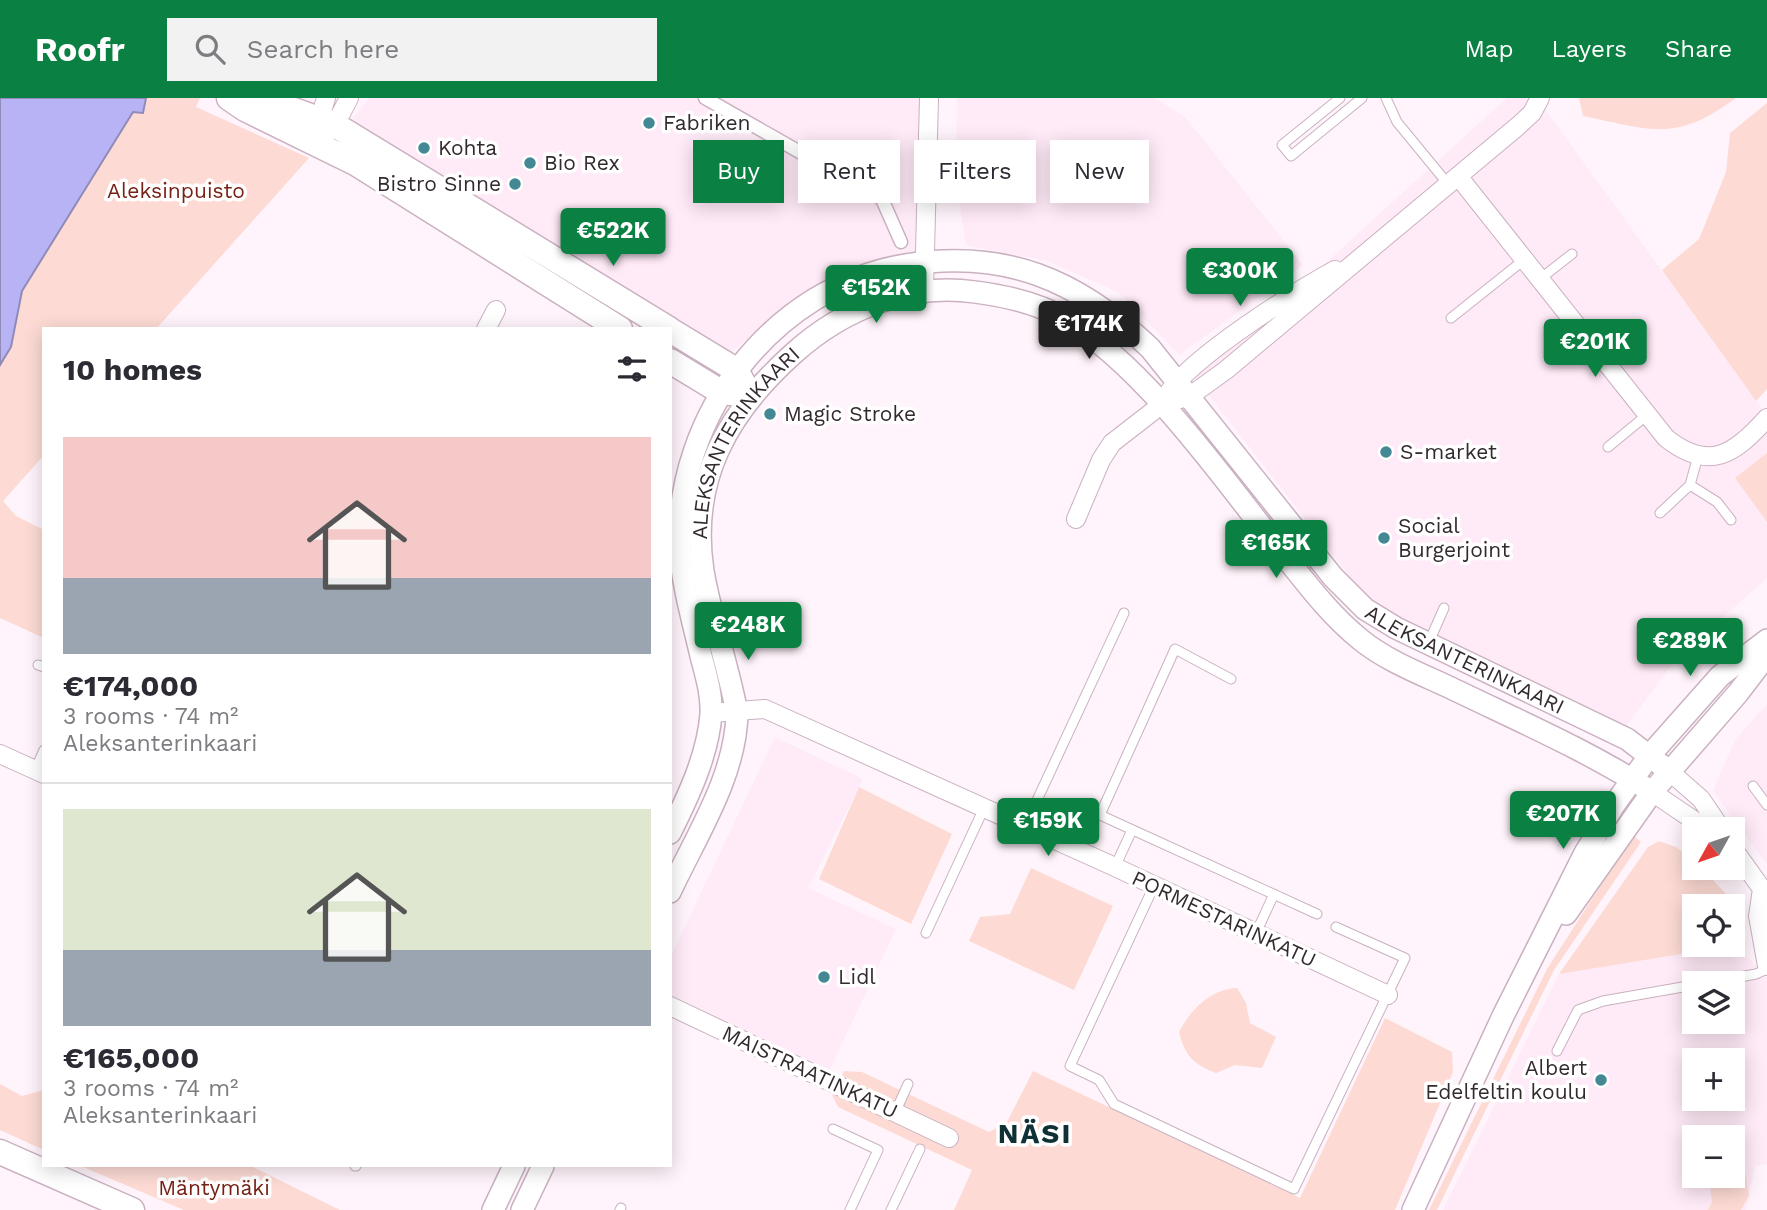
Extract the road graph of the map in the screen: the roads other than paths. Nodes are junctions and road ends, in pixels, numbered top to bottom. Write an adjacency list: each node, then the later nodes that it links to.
1 (229, 98): 11 (main road)
2 (261, 98): 10 (main road)
3 (349, 98): 10 (street)
4 (705, 98): 13 (street)
5 (929, 98): 16 (street)
6 (1339, 98): 7 (lane)
7 (1362, 98)
8 (1386, 98): 12 (lane)
9 (1540, 98): 12 (street)
10 (326, 114): 11 (street); 23 (main road)
11 (316, 143): 22 (main road)
12 (1453, 180): 15 (street); 27 (street)
13 (901, 242)
14 (1572, 254): 17 (lane)
15 (1525, 259): 17 (street); 20 (lane)
16 (925, 262): 18 (street); 26 (street, ALEKSANTERINKAARI); 27 (street, ALEKSANTERINKAARI)
17 (1540, 279): 31 (street)
18 (924, 289): 29 (street, ALEKSANTERINKAARI); 30 (street, ALEKSANTERINKAARI)
19 (496, 310): 21 (street)
20 (1451, 318)
21 (487, 327)
22 (617, 327)
23 (667, 327)
24 (672, 330): 26 (main road)
25 (672, 362): 28 (main road)
26 (736, 370): 28 (street, ALEKSANTERINKAARI); 29 (main road)
27 (1184, 389): 30 (street); 43 (street, ALEKSANTERINKAARI)
28 (721, 392): 29 (main road); 39 (street, ALEKSANTERINKAARI)
29 (750, 395): 39 (street, ALEKSANTERINKAARI)
30 (1161, 405): 37 (street); 52 (street, ALEKSANTERINKAARI)
31 (1647, 415): 33 (lane); 34 (street)
32 (1767, 418): 34 (street)
33 (1608, 447)
34 (1699, 456): 35 (lane)
35 (1690, 485): 36 (lane); 38 (lane)
36 (1660, 513)
37 (1076, 519)
38 (1731, 520)
39 (684, 547): 46 (street, ALEKSANTERINKAARI); 47 (street, ALEKSANTERINKAARI)
40 (1444, 608): 43 (lane)
41 (1124, 613): 59 (lane)
42 (1767, 640): 49 (street)
43 (1429, 642): 49 (street, ALEKSANTERINKAARI)
44 (1767, 654): 50 (street)
45 (1231, 678): 61 (lane)
46 (711, 713): 47 (street, PORMESTARINKATU); 60 (street, ALEKSANTERINKAARI)
47 (737, 713): 56 (street, PORMESTARINKATU); 65 (street, ALEKSANTERINKAARI)
48 (0, 754): 51 (street)
49 (1650, 755): 50 (street, ALEKSANTERINKAARI); 52 (street)
50 (1669, 771): 54 (street); 58 (street)
51 (39, 772)
52 (1632, 779): 54 (street, ALEKSANTERINKAARI); 72 (street)
53 (1752, 786): 55 (lane)
54 (1652, 792): 57 (street); 72 (street)
55 (1767, 805)
56 (984, 808): 59 (street, PORMESTARINKATU); 70 (lane)
57 (1689, 817)
58 (1714, 817)
59 (1025, 826): 63 (street, PORMESTARINKATU)
60 (672, 829)
61 (1132, 830): 63 (lane); 67 (lane)
62 (1745, 865): 66 (street)
63 (1115, 867): 64 (street, PORMESTARINKATU)
64 (1154, 886): 71 (street, PORMESTARINKATU); 76 (lane)
65 (672, 888)
66 (1764, 890): 73 (street)
67 (1274, 894): 68 (lane); 71 (lane)
68 (1317, 914)
69 (1336, 927): 76 (lane)
70 (926, 933)
71 (1255, 933): 76 (street, PORMESTARINKATU)
72 (1539, 949): 94 (street)
73 (1767, 967): 74 (lane)
74 (1745, 976)
75 (1682, 987): 78 (lane)
76 (1388, 995)
77 (672, 1007): 80 (street, MAISTRAATINKATU)
78 (1558, 1051)
79 (908, 1084): 80 (lane)
80 (895, 1113): 82 (street, MAISTRAATINKATU)
81 (834, 1129): 92 (lane)
82 (949, 1138)
83 (920, 1149): 93 (lane)
84 (0, 1152): 89 (main road)
85 (514, 1167): 90 (street)
86 (543, 1167): 91 (street)
87 (0, 1171): 88 (main road)
88 (89, 1210)
89 (132, 1210)
90 (493, 1210)
91 (522, 1210)
92 (850, 1210)
93 (891, 1210)
94 (1413, 1210)

